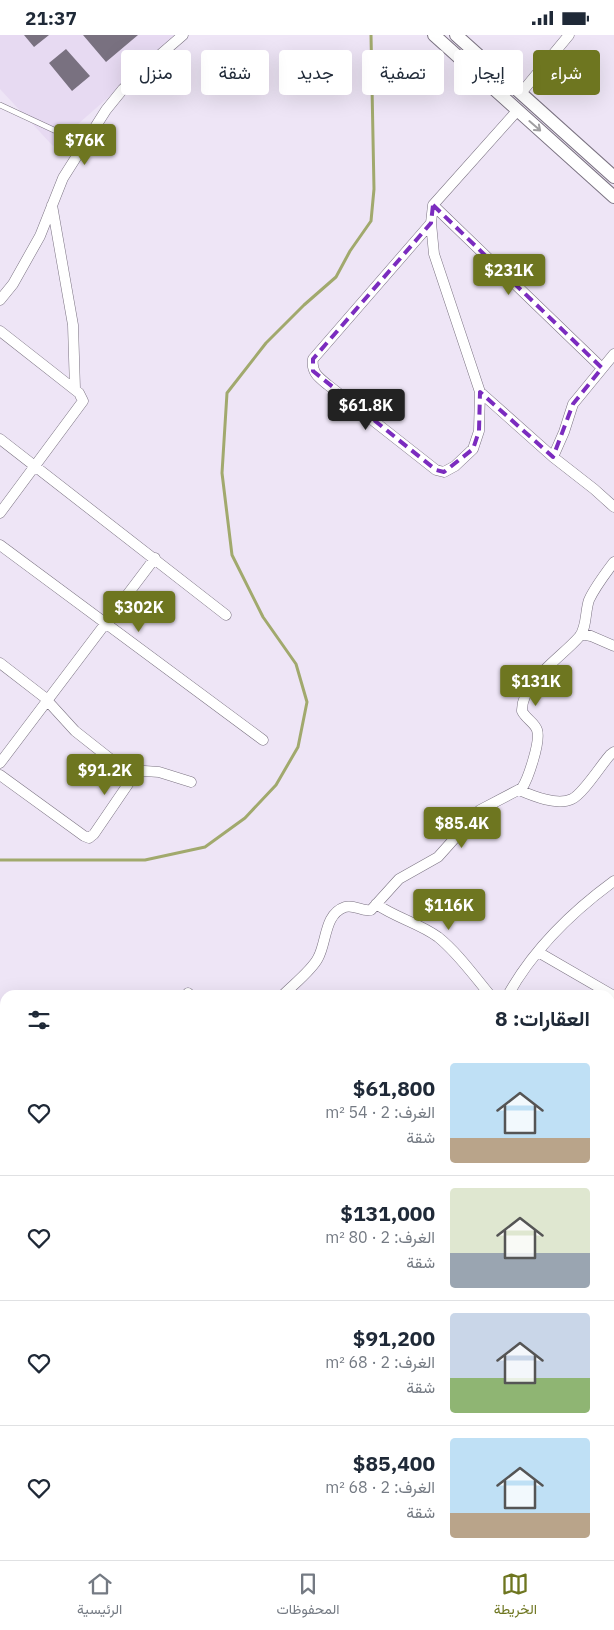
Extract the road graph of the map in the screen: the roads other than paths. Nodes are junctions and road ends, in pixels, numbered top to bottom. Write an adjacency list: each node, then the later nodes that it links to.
1 (183, 35): 10 (street)
2 (434, 35): 9 (street)
3 (456, 35): 5 (street)
4 (569, 35): 6 (street)
5 (473, 50)
6 (523, 91)
7 (523, 95): 11 (street)
8 (0, 105): 10 (lane)
9 (517, 111): 12 (street, one-way to 12); 14 (street)
10 (84, 144): 13 (street)
11 (614, 177)
12 (614, 197)
13 (52, 204): 16 (street); 20 (street)
14 (433, 205): 15 (street); 19 (street)
15 (431, 223): 21 (street); 21 (street)
16 (0, 301)
17 (0, 331): 20 (street)
18 (614, 354): 19 (street)
19 (602, 368): 23 (street)
20 (75, 389): 24 (street)
21 (480, 391): 23 (street)
22 (0, 439): 24 (street)
23 (553, 457): 25 (street)
24 (36, 466): 26 (street); 28 (street)
25 (614, 507)
26 (0, 513)
27 (0, 545): 31 (street)
28 (155, 559): 30 (street); 31 (street)
29 (614, 562): 32 (street)
30 (226, 615)
31 (105, 624): 35 (street); 36 (street)
32 (581, 634): 33 (street); 42 (street)
33 (614, 646)
34 (0, 663): 35 (street)
35 (47, 701): 38 (street); 39 (street)
36 (263, 740)
37 (614, 752): 42 (street)
38 (0, 763)
39 (137, 771): 40 (street); 41 (street)
40 (0, 775)
41 (191, 782)
42 (519, 790): 44 (street)
43 (614, 881): 45 (street)
44 (376, 904): 46 (street); 47 (street)
45 (538, 952): 48 (street); 49 (street)
46 (288, 990)
47 (486, 990)
48 (511, 990)
49 (604, 990)

